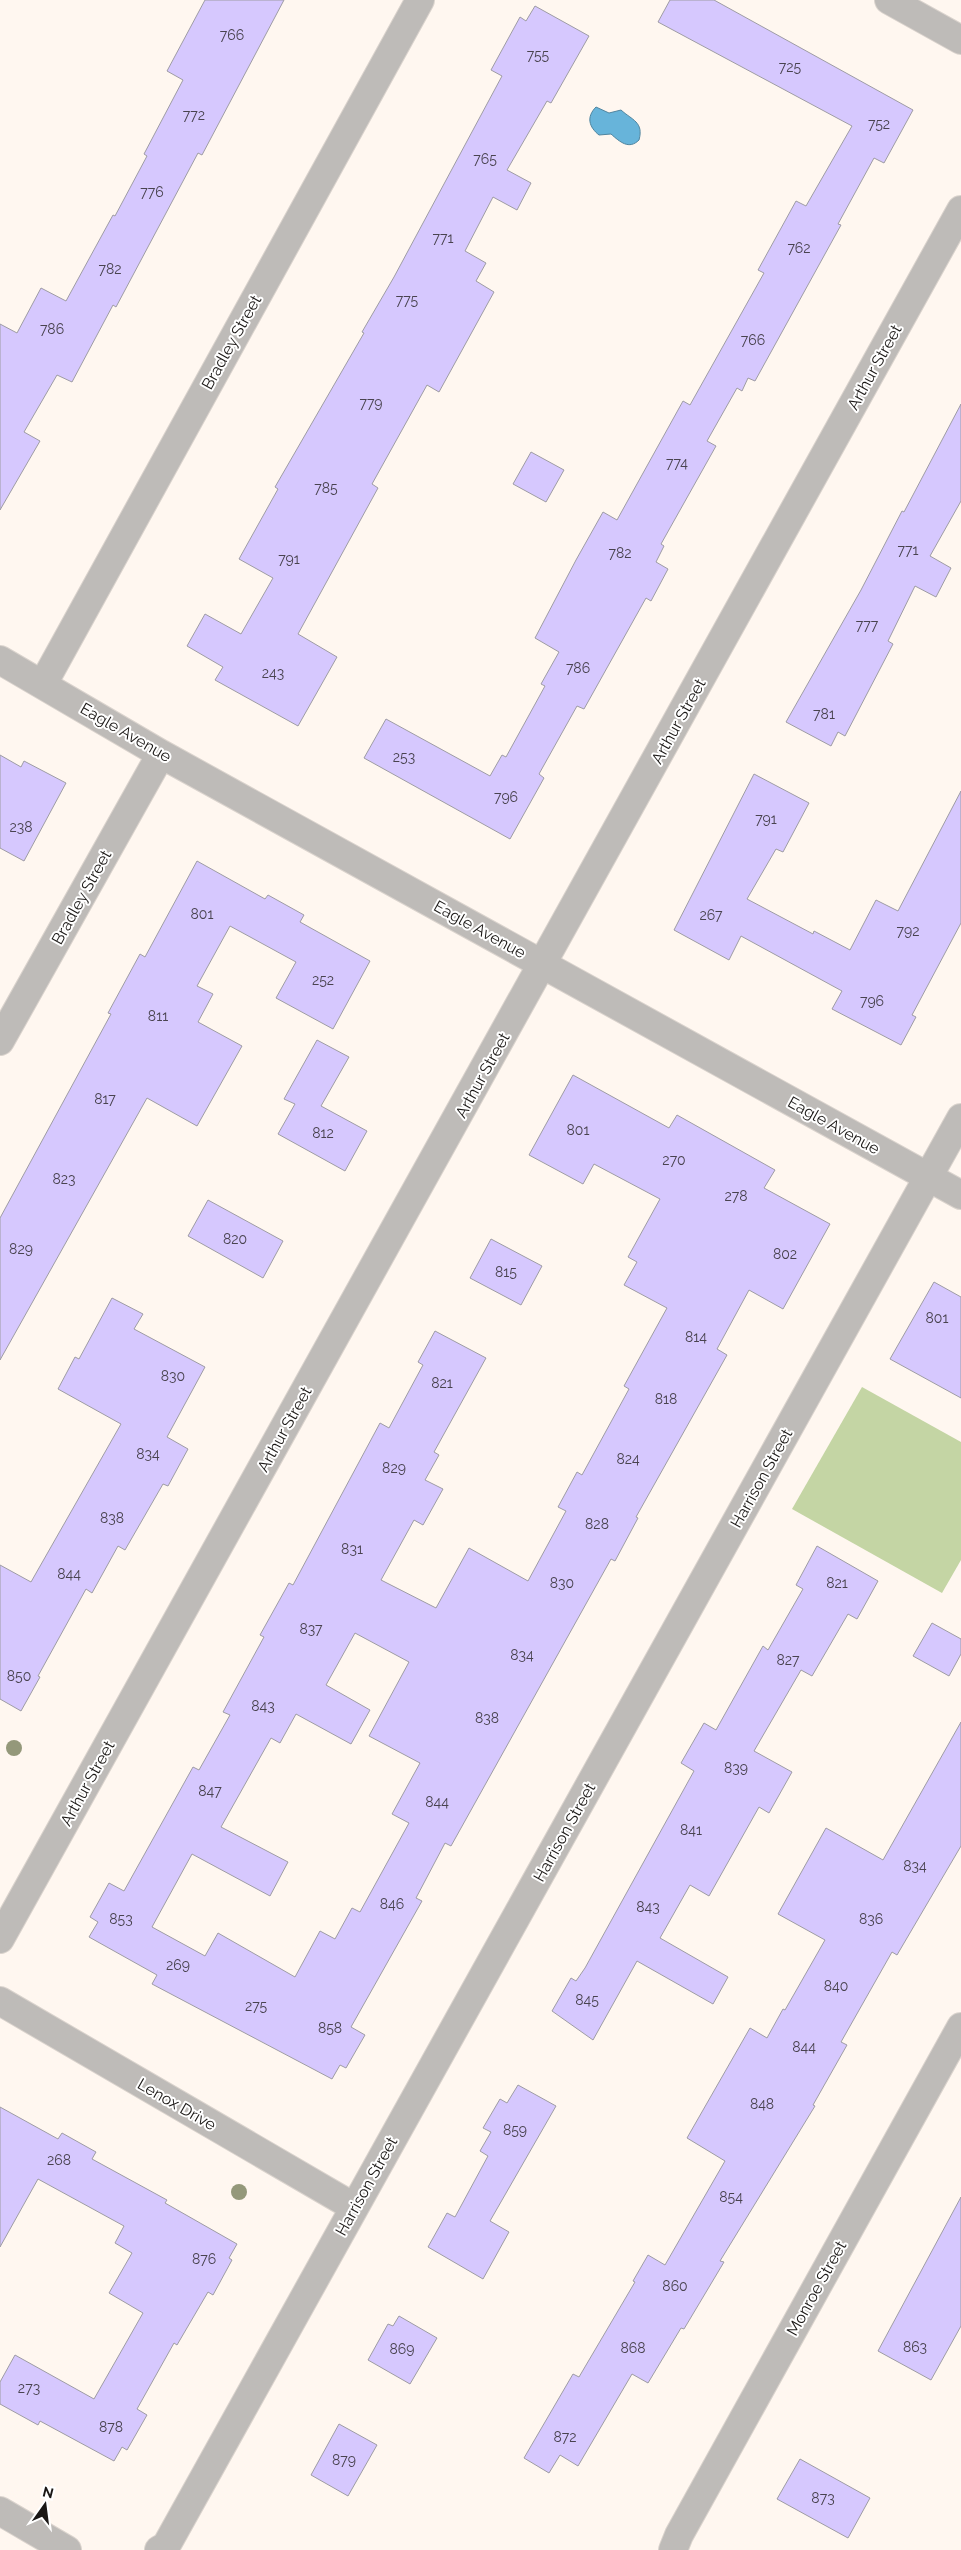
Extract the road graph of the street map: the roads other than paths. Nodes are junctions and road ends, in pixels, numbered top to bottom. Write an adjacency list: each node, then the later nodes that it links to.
1 (420, 0): 6 (street, Bradley Street)
2 (888, 0): 3 (street)
3 (961, 40)
4 (961, 210): 8 (street, Arthur Street)
5 (0, 660): 6 (street, Eagle Avenue)
6 (43, 684): 7 (street, Eagle Avenue)
7 (161, 754): 8 (street, Eagle Avenue); 9 (street, Bradley Street)
8 (544, 964): 11 (street, Eagle Avenue); 13 (street, Arthur Street)
9 (0, 1041)
10 (961, 1118): 11 (street, Harrison Street)
11 (928, 1177): 12 (street, Eagle Avenue); 16 (street, Harrison Street)
12 (961, 1196)
13 (0, 1939)
14 (0, 2001): 16 (street, Lenox Drive)
15 (961, 2027): 20 (street, Monroe Street)
16 (354, 2207): 18 (street, Harrison Street)
17 (0, 2511): 19 (street)
18 (164, 2549)
19 (67, 2550)
20 (673, 2550)

